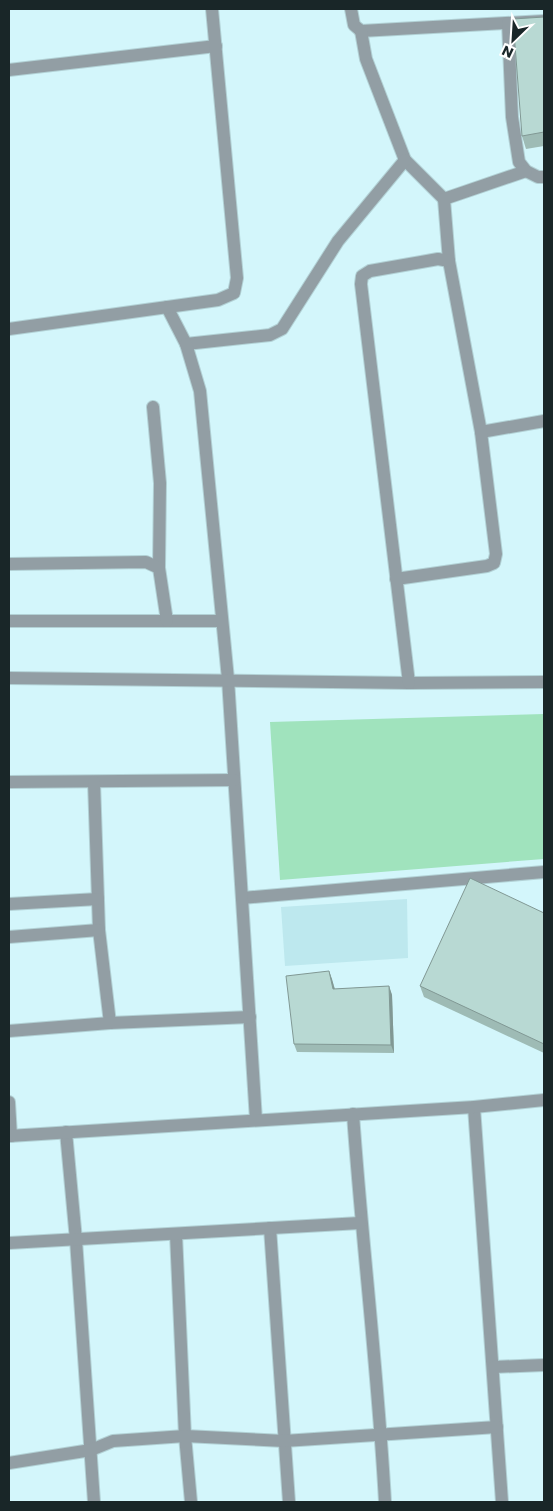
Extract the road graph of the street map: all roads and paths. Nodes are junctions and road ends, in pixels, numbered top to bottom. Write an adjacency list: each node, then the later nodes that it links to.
1 (212, 9): 6 (street)
2 (351, 9): 5 (street)
3 (544, 21): 4 (street)
4 (508, 23): 5 (street); 9 (street)
5 (361, 31): 8 (street)
6 (216, 46): 7 (street); 13 (street)
7 (9, 70)
8 (405, 160): 11 (street); 15 (street)
9 (526, 171): 10 (street); 11 (street)
10 (544, 176)
11 (444, 199): 12 (street)
12 (449, 261): 18 (street); 21 (street)
13 (167, 306): 14 (street); 15 (street)
14 (9, 329)
15 (186, 344): 24 (street)
16 (153, 407): 20 (street)
17 (544, 421): 18 (street)
18 (481, 432): 21 (street)
19 (9, 564): 20 (street)
20 (159, 568): 23 (street)
21 (396, 579): 28 (street)
22 (9, 621): 23 (street)
23 (167, 621): 24 (street)
24 (222, 621): 26 (street)
25 (9, 678): 26 (street)
26 (228, 680): 28 (street); 29 (street)
27 (544, 682): 28 (street)
28 (409, 683)
29 (234, 780): 31 (street); 33 (street)
30 (9, 782): 31 (street)
31 (94, 782): 34 (street)
32 (544, 872): 33 (street)
33 (242, 898): 38 (street)
34 (98, 899): 35 (street); 36 (street)
35 (9, 904)
36 (99, 930): 37 (street); 39 (street)
37 (9, 937)
38 (250, 1017): 39 (street); 45 (street)
39 (110, 1023): 40 (street)
40 (9, 1031)
41 (544, 1100): 43 (street)
42 (9, 1102): 47 (street)
43 (474, 1106): 44 (street); 54 (street)
44 (353, 1114): 45 (street); 48 (street)
45 (256, 1120): 46 (street)
46 (66, 1132): 47 (street); 51 (street)
47 (10, 1136)
48 (360, 1223): 49 (street); 56 (street)
49 (270, 1228): 50 (street); 58 (street)
50 (176, 1234): 51 (street); 57 (street)
51 (76, 1240): 52 (street); 59 (street)
52 (9, 1244)
53 (544, 1366): 54 (street)
54 (494, 1368): 55 (street)
55 (497, 1427): 56 (street); 65 (street)
56 (382, 1434): 58 (street); 64 (street)
57 (184, 1436): 58 (street); 59 (street); 62 (street)
58 (284, 1441): 63 (street)
59 (91, 1450): 60 (street); 61 (street)
60 (9, 1463)
61 (94, 1502)
62 (191, 1502)
63 (289, 1502)
64 (385, 1502)
65 (502, 1502)

